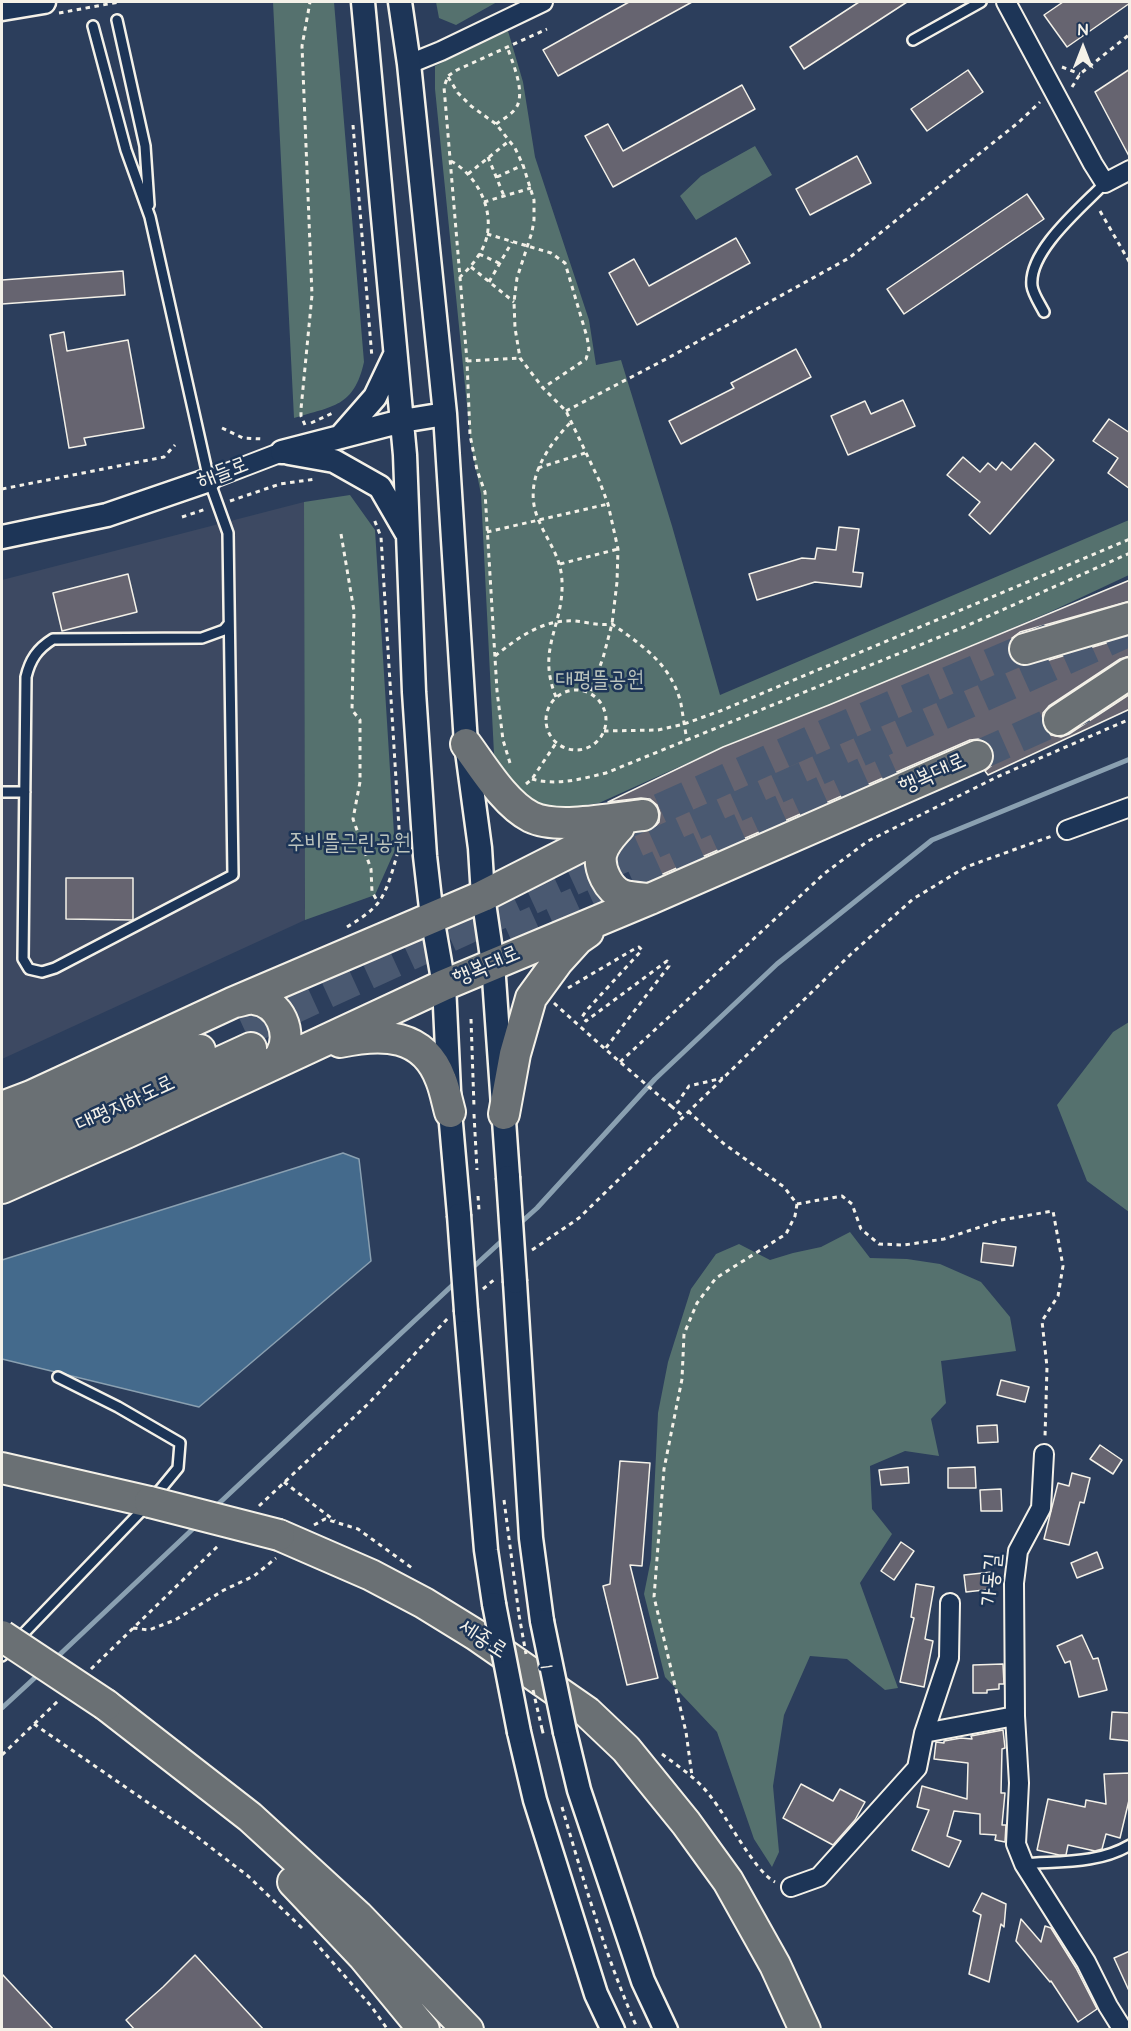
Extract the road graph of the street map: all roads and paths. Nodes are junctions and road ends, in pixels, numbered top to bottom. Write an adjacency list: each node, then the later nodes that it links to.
1 (44, 2): 8 (street)
2 (310, 2): 50 (path)
3 (400, 2): 15 (street)
4 (543, 2): 15 (street)
5 (981, 2): 13 (lane)
6 (1006, 2): 28 (street)
7 (362, 3): 45 (street)
8 (2, 9)
9 (117, 20): 33 (lane)
10 (93, 26): 33 (lane)
11 (547, 28): 14 (path)
12 (1130, 34): 16 (path)
13 (913, 39)
14 (507, 46): 17 (path); 20 (path)
15 (409, 64): 52 (street)
16 (1080, 74)
17 (448, 76): 20 (path); 23 (path)
18 (1042, 100): 51 (path)
19 (352, 117): 48 (path)
20 (496, 124): 21 (path)
21 (509, 141): 22 (path); 24 (path)
22 (488, 157): 26 (path); 27 (path)
23 (451, 161): 26 (path); 41 (path)
24 (523, 165): 27 (path); 29 (path)
25 (1130, 170): 28 (street)
26 (468, 174): 31 (path)
27 (496, 177): 30 (path)
28 (1105, 183): 44 (lane)
29 (531, 188): 30 (path); 36 (path)
30 (504, 196): 31 (path)
31 (484, 202): 34 (path)
32 (1100, 211): 38 (path)
33 (150, 217): 62 (lane)
34 (487, 234): 35 (path); 37 (path)
35 (512, 242): 36 (path); 39 (path)
36 (528, 247): 43 (path); 49 (path)
37 (479, 254): 39 (path); 40 (path)
38 (1130, 263)
39 (501, 264): 42 (path)
40 (471, 267): 41 (path); 42 (path)
41 (460, 278): 47 (path)
42 (489, 282): 43 (path)
43 (514, 302): 46 (path)
44 (1044, 312)
45 (394, 357): 53 (street); 56 (street)
46 (520, 358): 47 (path); 49 (path)
47 (467, 361): 69 (path)
48 (372, 362)
49 (543, 388): 51 (path)
50 (343, 409)
51 (566, 411): 54 (path)
52 (445, 414): 53 (street, 해들로); 92 (street)
53 (402, 421): 56 (street, 해들로); 71 (street)
54 (570, 423): 59 (path); 60 (path)
55 (222, 428): 57 (path)
56 (340, 437): 57 (street, 해들로)
57 (277, 444): 62 (street, 해들로); 71 (street)
58 (175, 445): 63 (path)
59 (586, 453): 60 (path); 64 (path)
60 (538, 468): 68 (path)
61 (319, 479): 65 (path)
62 (209, 480): 65 (lane); 72 (street, 해들로)
63 (2, 489)
64 (608, 504): 68 (path); 74 (path)
65 (218, 505): 67 (path); 79 (lane)
66 (370, 509): 102 (path)
67 (182, 517)
68 (538, 521): 69 (path); 76 (path)
69 (487, 532): 82 (path)
70 (341, 534): 105 (path)
71 (408, 535): 107 (street)
72 (2, 537)
73 (1130, 539): 88 (path)
74 (618, 549): 76 (path); 80 (path)
75 (1130, 553): 90 (path)
76 (560, 564): 78 (path)
77 (1130, 618): 81 (highway)
78 (557, 622): 80 (path); 82 (path); 85 (path)
79 (229, 624): 98 (lane); 98 (lane)
80 (612, 624): 84 (path); 88 (path)
81 (1025, 649)
82 (495, 656): 94 (path)
83 (1130, 672): 87 (highway)
84 (590, 693): 85 (path); 89 (path)
85 (556, 697): 91 (path)
86 (1130, 719): 116 (path)
87 (1059, 720)
88 (684, 724): 89 (path); 90 (path)
89 (604, 731): 91 (path)
90 (687, 741): 95 (path)
91 (556, 743): 95 (path)
92 (466, 744): 100 (highway); 103 (street)
93 (977, 756): 104 (highway, 행복대로)
94 (512, 771)
95 (532, 779): 96 (path)
96 (522, 787)
97 (2, 792): 98 (lane)
98 (25, 792)
99 (1130, 807): 101 (street)
100 (631, 821): 103 (highway); 104 (highway)
101 (1067, 830)
102 (394, 866)
103 (483, 896): 107 (highway); 108 (street)
104 (650, 899): 106 (highway, 행복대로)
105 (378, 902)
106 (610, 916): 108 (highway, 행복대로); 122 (highway)
107 (432, 917): 109 (street); 112 (highway)
108 (493, 964): 109 (highway, 행복대로); 122 (street)
109 (444, 985): 115 (highway, 행복대로); 120 (street)
110 (559, 993): 114 (path)
111 (549, 999): 114 (path)
112 (232, 1003): 113 (highway); 119 (highway)
113 (254, 1049): 115 (highway, 행복대로); 124 (highway, 대평지하도로); 125 (highway, 대평지하도로); 126 (highway, 행복대로)
114 (605, 1049): 116 (path)
115 (293, 1053): 120 (highway)
116 (620, 1062): 118 (path)
117 (725, 1078): 118 (path)
118 (671, 1106): 123 (path)
119 (2, 1107)
120 (450, 1112): 156 (street, bridge)
121 (688, 1112): 127 (path)
122 (504, 1113): 145 (street, bridge)
123 (683, 1116)
124 (2, 1133)
125 (2, 1162)
126 (2, 1188)
127 (797, 1204): 129 (path); 147 (path)
128 (58, 1377): 133 (lane)
129 (1044, 1454): 142 (street, 가동길)
130 (2, 1468): 133 (highway, 세종로 / 1)
131 (284, 1482): 134 (path)
132 (502, 1491): 140 (path, 1, bridge)
133 (150, 1502): 135 (highway, 세종로 / 1, bridge); 139 (lane)
134 (337, 1522)
135 (278, 1547): 137 (path); 151 (highway, 세종로 / 1)
136 (950, 1603): 144 (street, 가동길)
137 (133, 1628)
138 (2, 1636): 146 (highway, bridge)
139 (2, 1656)
140 (527, 1660)
141 (531, 1682): 145 (path, 1, bridge)
142 (1015, 1716): 144 (street); 150 (street, 가동길)
143 (34, 1724): 153 (path)
144 (924, 1733): 152 (street, 가동길)
145 (555, 1735): 158 (street)
146 (156, 1744): 154 (highway); 155 (highway)
147 (692, 1776)
148 (559, 1798): 157 (path)
149 (1130, 1845): 150 (lane)
150 (1024, 1864): 161 (street, 가동길)
151 (728, 1881): 159 (highway, 세종로 / 1); 160 (highway)
152 (791, 1887)
153 (388, 2030)
154 (424, 2030)
155 (468, 2030)
156 (613, 2030)
157 (638, 2030)
158 (666, 2030)
159 (805, 2030)
160 (824, 2030)
161 (1123, 2030)

